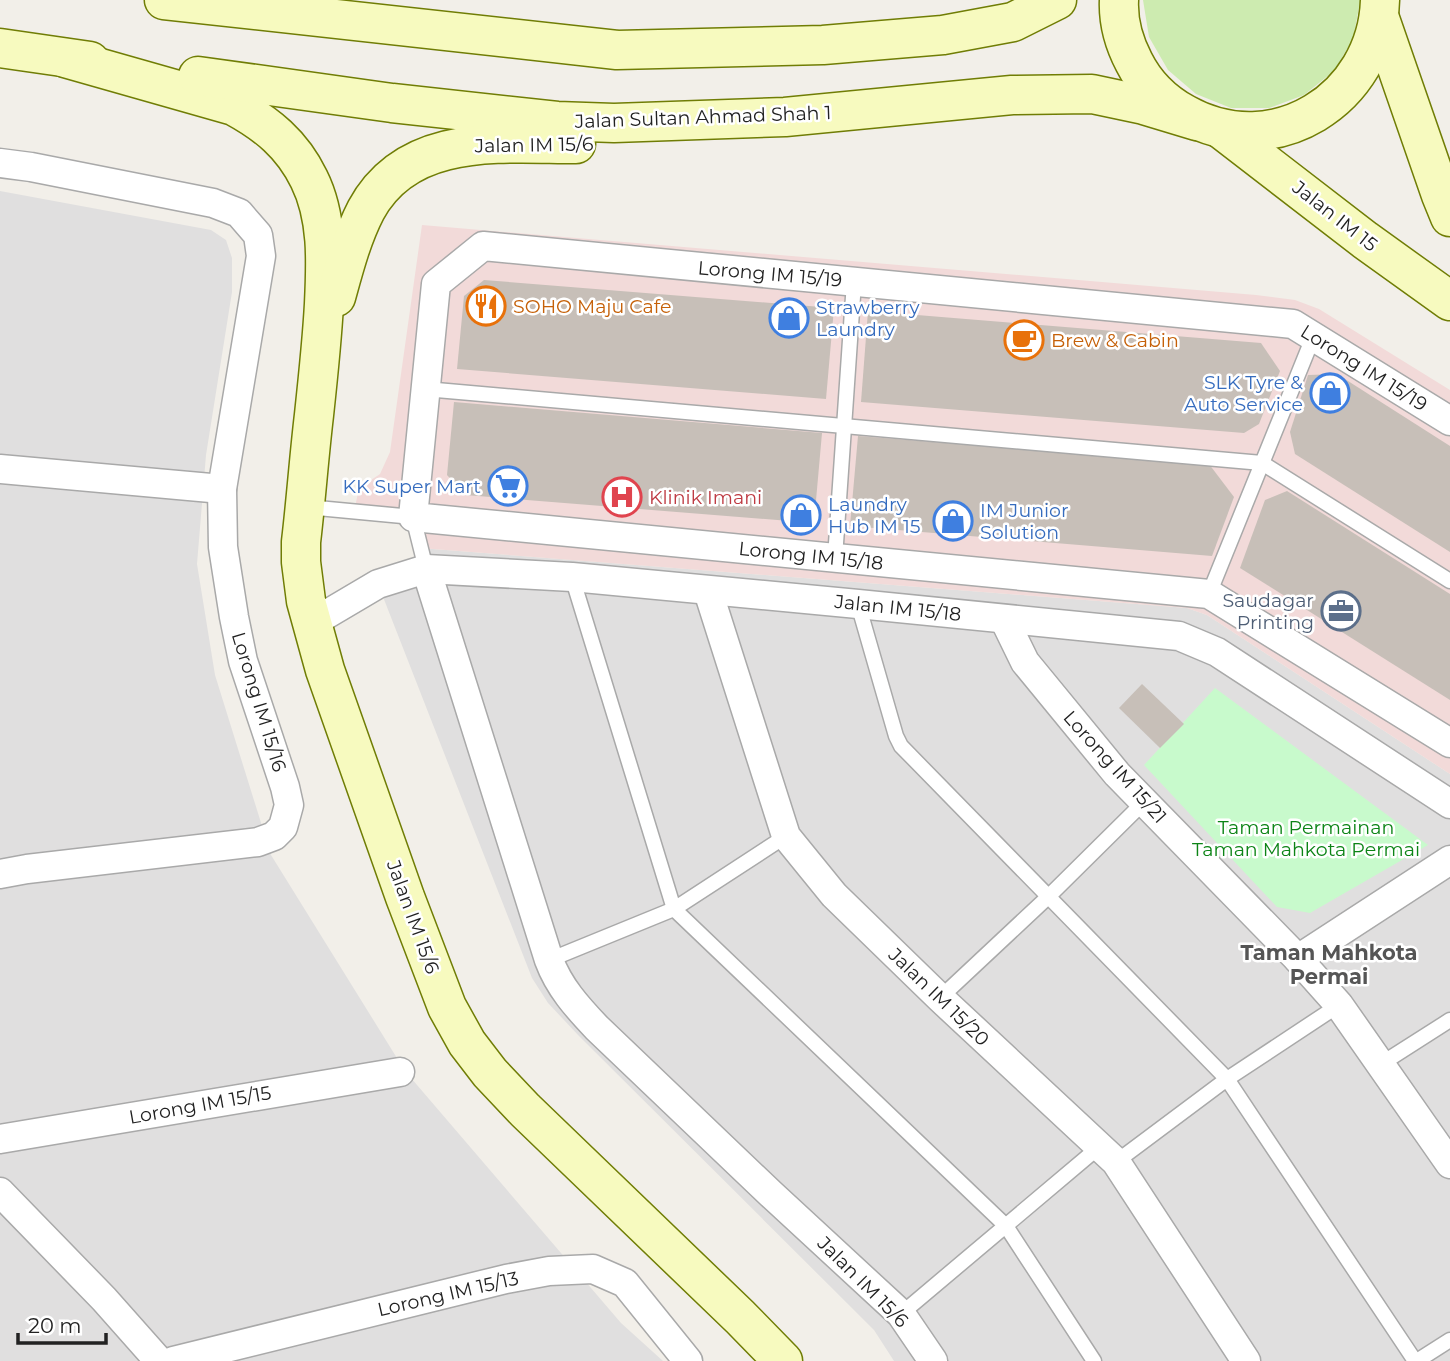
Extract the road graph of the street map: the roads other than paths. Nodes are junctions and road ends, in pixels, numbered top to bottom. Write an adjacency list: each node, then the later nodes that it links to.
1 (164, 0): 2 (street)
2 (1057, 0)
3 (1119, 0): 8 (street, Jalan IM 15)
4 (1380, 8): 8 (street); 10 (street)
5 (0, 48): 6 (street, Jalan Sultan Ahmad Shah 1)
6 (65, 58): 7 (street, Jalan Sultan Ahmad Shah 1); 14 (street, Jalan IM 15/6)
7 (785, 117): 8 (street, Jalan Sultan Ahmad Shah 1); 14 (street, Jalan IM 15/6)
8 (1209, 125): 12 (street, Jalan IM 15)
9 (0, 163): 20 (street, Lorong IM 15/16)
10 (1450, 217)
11 (854, 282): 13 (street, Lorong IM 15/19); 15 (street, Lorong IM 15/19); 17 (lane)
12 (1450, 301)
13 (1314, 335): 16 (street, Lorong IM 15/19); 18 (lane)
14 (321, 351): 21 (street, Jalan IM 15/6)
15 (425, 388): 17 (lane); 22 (street, Lorong IM 15/19)
16 (1450, 421)
17 (844, 426): 18 (lane); 23 (lane)
18 (1262, 463): 26 (lane); 28 (lane)
19 (0, 469): 20 (street)
20 (222, 489): 37 (street, Lorong IM 15/16)
21 (305, 507): 22 (lane); 31 (street, Jalan IM 15/6)
22 (413, 517): 23 (street, Lorong IM 15/18); 24 (lane)
23 (835, 558): 28 (street, Lorong IM 15/18)
24 (426, 569): 25 (street, Jalan IM 15/18); 31 (street, Jalan IM 15/18); 41 (street, Jalan IM 15/6)
25 (572, 577): 27 (street, Jalan IM 15/18); 39 (lane)
26 (1450, 581)
27 (708, 591): 29 (street, Jalan IM 15/18); 35 (street, Jalan IM 15/20)
28 (1209, 594): 32 (street)
29 (858, 604): 30 (street, Jalan IM 15/18); 38 (lane)
30 (1004, 620): 33 (street, Lorong IM 15/21); 34 (street, Jalan IM 15/18)
31 (312, 623): 55 (street, Jalan IM 15/6)
32 (1450, 743)
33 (1144, 802): 38 (lane); 40 (street, Lorong IM 15/21)
34 (1450, 804)
35 (786, 836): 39 (lane); 42 (street, Jalan IM 15/20)
36 (1450, 860): 40 (street)
37 (0, 874)
38 (1049, 896): 42 (lane); 47 (lane)
39 (674, 909): 41 (lane); 52 (lane)
40 (1298, 959): 43 (street, Lorong IM 15/21)
41 (549, 960): 53 (street, Jalan IM 15/6)
42 (940, 998): 49 (street, Jalan IM 15/20)
43 (1339, 1006): 45 (street, Lorong IM 15/21); 47 (lane)
44 (1450, 1020): 45 (lane)
45 (1381, 1064): 50 (street, Lorong IM 15/21)
46 (400, 1072): 48 (street, Lorong IM 15/15)
47 (1227, 1079): 49 (lane); 62 (lane)
48 (0, 1139)
49 (1108, 1154): 52 (lane); 61 (street, Jalan IM 15/20)
50 (1450, 1164)
51 (0, 1192): 56 (street)
52 (1006, 1226): 53 (lane); 60 (lane)
53 (901, 1314): 59 (street, Jalan IM 15/6)
54 (1450, 1340): 62 (lane)
55 (781, 1360)
56 (159, 1361)
57 (173, 1361): 58 (street, Lorong IM 15/13)
58 (688, 1361)
59 (933, 1361)
60 (1094, 1361)
61 (1246, 1361)
62 (1416, 1361)

